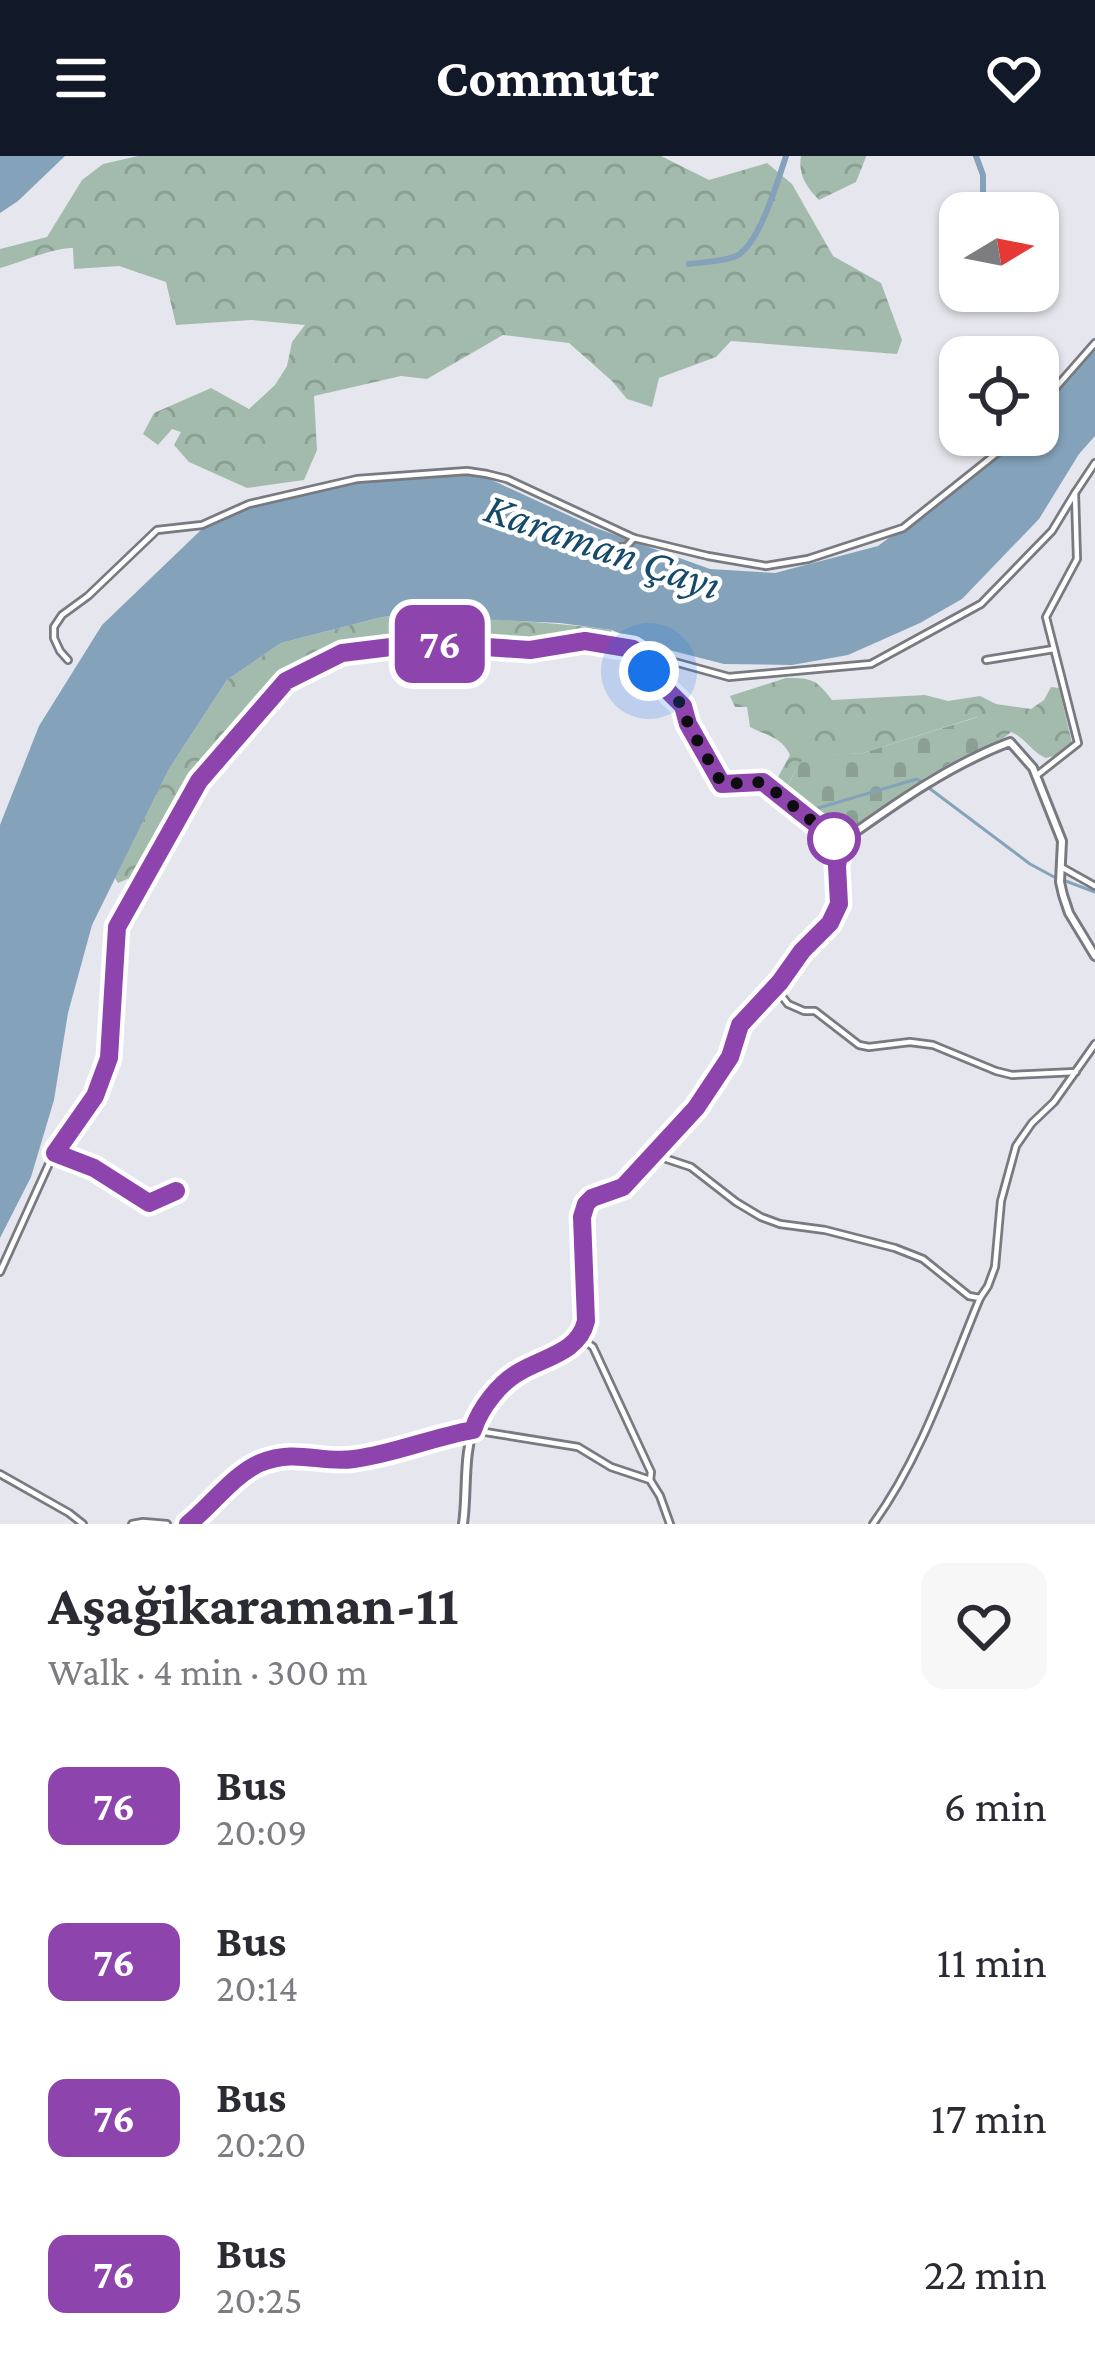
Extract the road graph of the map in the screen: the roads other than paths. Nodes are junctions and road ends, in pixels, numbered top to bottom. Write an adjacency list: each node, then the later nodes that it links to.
1 (1095, 343): 2 (street)
2 (1059, 384)
3 (994, 456): 7 (street)
4 (1095, 463): 5 (street)
5 (1076, 494): 8 (street); 9 (street)
6 (566, 537): 7 (street)
7 (634, 538): 10 (street)
8 (1054, 649): 11 (street); 12 (street)
9 (647, 658): 13 (street); 20 (street)
10 (68, 660)
11 (986, 660)
12 (1036, 776): 13 (street); 14 (street)
13 (841, 844): 17 (street)
14 (1063, 868): 15 (street); 16 (street)
15 (1095, 886)
16 (1095, 956)
17 (780, 982): 19 (street); 21 (street)
18 (1095, 1044): 19 (street)
19 (1076, 1072): 24 (street)
20 (55, 1153): 22 (street); 23 (street)
21 (652, 1154): 24 (street); 25 (street)
22 (176, 1191)
23 (0, 1272)
24 (980, 1298): 35 (street)
25 (580, 1336): 26 (street); 28 (street)
26 (473, 1430): 28 (street); 32 (street); 33 (street)
27 (0, 1474): 29 (street)
28 (650, 1480): 34 (street)
29 (83, 1524)
30 (132, 1524): 31 (street)
31 (167, 1524)
32 (188, 1524)
33 (464, 1524)
34 (670, 1524)
35 (873, 1524)

